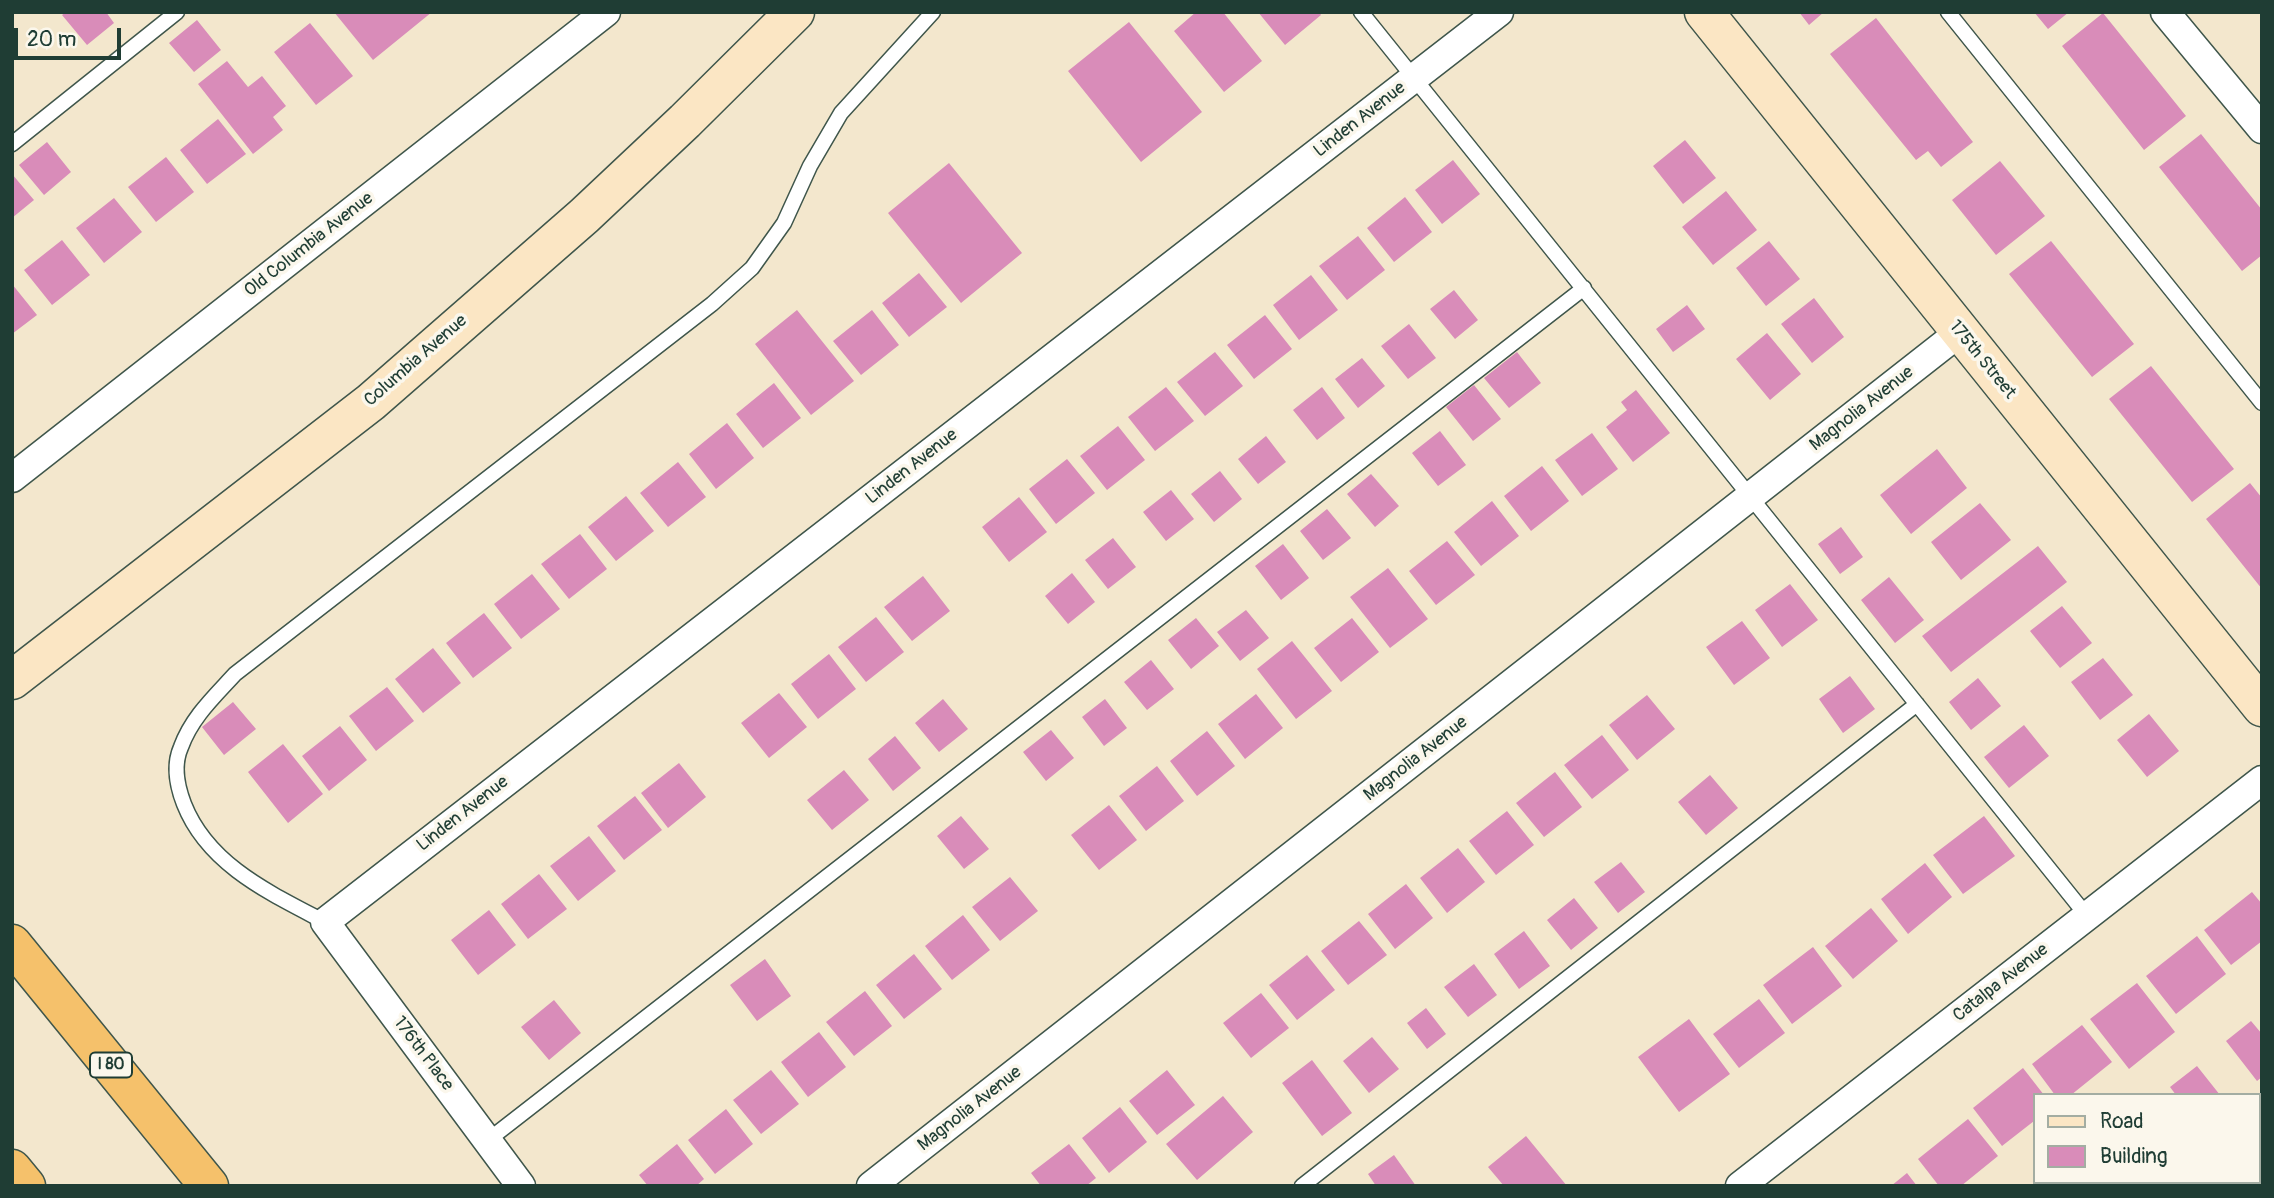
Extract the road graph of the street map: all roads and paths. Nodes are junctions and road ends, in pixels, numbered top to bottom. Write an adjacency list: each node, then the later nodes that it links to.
1 (177, 12): 12 (lane)
2 (606, 12): 16 (street, Old Columbia Avenue)
3 (795, 12): 18 (street, Columbia Avenue)
4 (933, 12): 23 (lane)
5 (1361, 12): 10 (lane)
6 (1499, 12): 10 (street, Linden Avenue)
7 (1704, 12): 14 (street, 175th Street)
8 (1948, 12): 15 (lane)
9 (2165, 12): 11 (street)
10 (1415, 77): 13 (lane); 23 (street, Linden Avenue)
11 (2262, 129)
12 (12, 144)
13 (1584, 288): 17 (lane); 25 (lane)
14 (1960, 332): 17 (street, Magnolia Avenue); 20 (street, 175th Street)
15 (2262, 403)
16 (12, 478)
17 (1751, 496): 19 (lane); 30 (street, Magnolia Avenue)
18 (12, 680)
19 (1917, 704): 22 (lane); 31 (lane)
20 (2262, 707)
21 (2262, 780): 22 (street, Catalpa Avenue)
22 (2087, 916): 32 (street, Catalpa Avenue)
23 (324, 922): 25 (street, 176th Place)
24 (12, 944): 28 (highway, I 80)
25 (487, 1141): 29 (street, 176th Place)
26 (12, 1169): 27 (highway)
27 (26, 1186)
28 (209, 1186)
29 (521, 1186)
30 (872, 1186)
31 (1302, 1186)
32 (1740, 1186)

